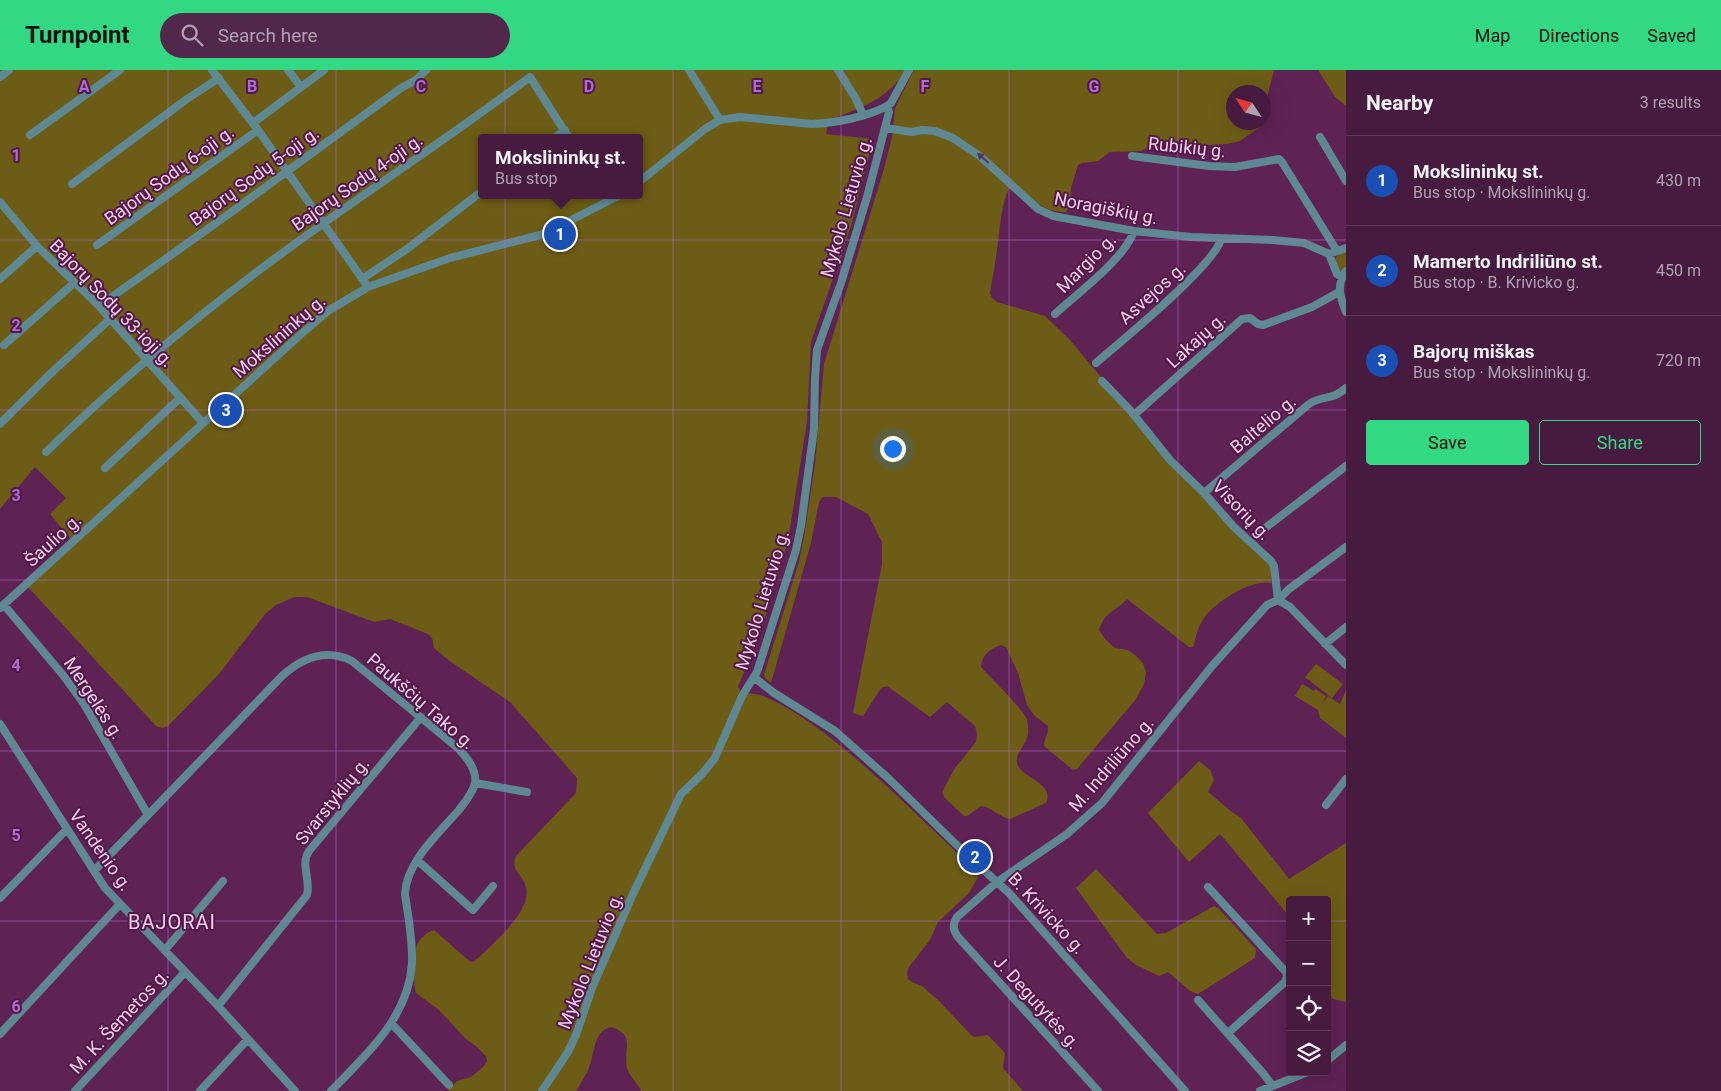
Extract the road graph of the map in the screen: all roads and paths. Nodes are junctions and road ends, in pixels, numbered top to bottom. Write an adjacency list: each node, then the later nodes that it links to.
1 (9, 70): 10 (street)
2 (120, 70): 19 (street)
3 (212, 70): 11 (street)
4 (288, 70): 12 (street)
5 (324, 70): 12 (street, Bajorų Sodų 6-oji g.)
6 (426, 70): 22 (street, Bajorų Sodų 5-oji g.)
7 (689, 70): 15 (street)
8 (838, 70): 14 (street)
9 (909, 70): 13 (street)
10 (0, 77)
11 (219, 78): 16 (street); 25 (street)
12 (301, 87): 16 (street, Bajorų Sodų 6-oji g.)
13 (887, 106): 14 (street); 17 (street, Mykolo Lietuvio g.)
14 (863, 115): 15 (street)
15 (720, 120): 23 (street)
16 (255, 126): 22 (street); 34 (street, Bajorų Sodų 6-oji g.)
17 (885, 128): 32 (street, Noragiškių g., one-way to 17); 69 (street, Mykolo Lietuvio g.)
18 (567, 134): 31 (street, Bajorų Sodų 4-oji g.)
19 (30, 135)
20 (1320, 138): 24 (street)
21 (1132, 156): 37 (street, Rubikių g.)
22 (287, 171): 31 (street); 44 (street, Bajorų Sodų 5-oji g.)
23 (643, 179)
24 (1346, 181)
25 (72, 184)
26 (478, 194): 40 (street)
27 (603, 199): 29 (street)
28 (613, 199): 29 (street, Mokslininkų g.)
29 (605, 204): 42 (street, Mokslininkų g.)
30 (1, 206): 35 (street, Bajorų Sodų 33-ioji g.)
31 (323, 224): 40 (street); 49 (street, Bajorų Sodų 4-oji g.)
32 (1134, 230): 33 (street, Noragiškių g.); 46 (street, Margio g.)
33 (1221, 239): 37 (street, Noragiškių g.); 50 (street, Asvejos g.)
34 (97, 245)
35 (37, 246): 39 (street); 41 (street, Bajorų Sodų 33-ioji g.)
36 (1346, 248): 37 (street)
37 (1333, 253): 38 (street)
38 (1344, 274): 43 (street)
39 (0, 279)
40 (362, 279): 42 (street)
41 (74, 283): 44 (street, Bajorų Sodų 33-ioji g.); 48 (street)
42 (368, 287): 56 (street, Mokslininkų g.)
43 (1339, 292): 45 (street); 54 (street, Lakajų g.)
44 (99, 306): 47 (street, Bajorų Sodų 33-ioji g.)
45 (1346, 312)
46 (1055, 314)
47 (110, 319): 49 (street, Bajorų Sodų 33-ioji g.); 55 (street)
48 (4, 345)
49 (147, 360): 53 (street, Bajorų Sodų 33-ioji g.); 57 (street, Bajorų Sodų 4-oji g.)
50 (1096, 363)
51 (1102, 381): 54 (street, Visorių g.)
52 (1346, 388): 60 (street, Baltelio g.)
53 (180, 398): 56 (street, Bajorų Sodų 33-ioji g.); 59 (street)
54 (1134, 415): 60 (street, Visorių g.)
55 (0, 424)
56 (203, 424): 61 (street, Mokslininkų g.)
57 (46, 452)
58 (1346, 466): 62 (street)
59 (105, 468)
60 (1204, 493): 64 (street, Visorių g.)
61 (126, 495): 65 (street, Šaulio g.)
62 (1260, 532)
63 (1346, 547): 64 (street, M. Indriliūno g.)
64 (1278, 600): 67 (street); 81 (street, M. Indriliūno g.)
65 (2, 606): 76 (street, Mergelės g.)
66 (1346, 628): 67 (street)
67 (1326, 644): 68 (street)
68 (1346, 664)
69 (755, 678): 81 (street, B. Krivicko g.); 104 (street, Mykolo Lietuvio g.)
70 (420, 717): 73 (street, Paukščių Tako g.); 76 (street, Paukščių Tako g.); 90 (street, Svarstyklių g.)
71 (0, 724): 77 (street, Vandenio g.)
72 (1346, 779): 75 (street)
73 (475, 782): 74 (street); 78 (street)
74 (527, 792)
75 (1326, 805)
76 (148, 815): 79 (street, Paukščių Tako g.)
77 (66, 829): 79 (street, Vandenio g.); 84 (street)
78 (417, 860): 82 (street); 91 (street)
79 (94, 871): 85 (street, Vandenio g.)
80 (223, 881): 87 (street)
81 (997, 882): 86 (street, M. Indriliūno g.); 106 (street, B. Krivicko g.)
82 (493, 886)
83 (1208, 887): 92 (street)
84 (0, 898)
85 (120, 904): 87 (street, Vandenio g.); 93 (street)
86 (955, 932): 105 (street, J. Degutytės g.)
87 (165, 950): 88 (street, Vandenio g.)
88 (185, 972): 90 (street, Vandenio g.); 100 (street, M. K. Šemetos g.)
89 (1198, 1000): 92 (street)
90 (218, 1006): 94 (street, Vandenio g.)
91 (391, 1023): 98 (street); 103 (street)
92 (1228, 1033): 99 (street)
93 (0, 1034)
94 (248, 1039): 101 (street); 102 (street, Vandenio g.)
95 (1346, 1045): 96 (street)
96 (1331, 1058)
97 (1298, 1076): 99 (street)
98 (449, 1085)
99 (1272, 1086): 107 (street)
100 (75, 1091)
101 (200, 1091)
102 (295, 1091)
103 (331, 1091)
104 (542, 1091)
105 (1098, 1091)
106 (1185, 1091)
107 (1260, 1091)

